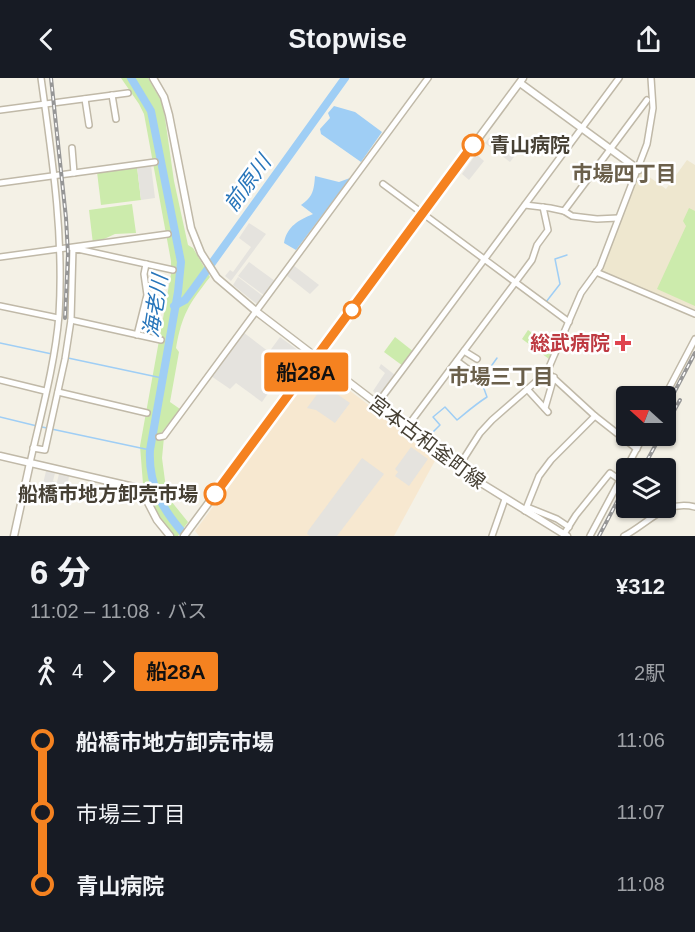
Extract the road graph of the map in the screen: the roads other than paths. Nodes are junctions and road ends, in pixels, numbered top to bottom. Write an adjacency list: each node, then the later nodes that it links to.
1 (41, 78): 12 (street)
2 (153, 78): 40 (street, 宮本古和釜町線)
3 (428, 78): 40 (street)
4 (513, 78): 7 (street)
5 (619, 78): 16 (street)
6 (651, 78): 20 (street)
7 (522, 80): 16 (street); 28 (street)
8 (128, 93): 9 (street)
9 (112, 95): 10 (street); 14 (street)
10 (85, 99): 12 (street); 15 (street)
11 (647, 100): 18 (street)
12 (44, 104): 13 (street); 22 (street)
13 (0, 110)
14 (116, 119)
15 (89, 125)
16 (581, 128): 18 (street); 25 (street)
17 (72, 148): 21 (street)
18 (611, 150): 20 (street); 27 (street)
19 (155, 162): 21 (street)
20 (639, 170): 29 (street)
21 (74, 173): 22 (street)
22 (54, 176): 23 (street); 32 (street)
23 (0, 183)
24 (383, 184): 28 (street)
25 (525, 205): 26 (street); 34 (street)
26 (543, 207): 27 (street); 38 (street)
27 (564, 211): 29 (street)
28 (422, 214): 34 (street); 49 (street)
29 (618, 218): 37 (street)
30 (168, 234): 31 (street)
31 (73, 248): 32 (street); 35 (street); 43 (street)
32 (61, 249): 33 (street); 42 (street)
33 (0, 257)
34 (485, 260): 38 (street); 60 (street)
35 (146, 264): 36 (street); 45 (street)
36 (173, 270)
37 (596, 272): 41 (street); 44 (street)
38 (515, 282): 44 (street); 48 (street)
39 (0, 306): 42 (street)
40 (257, 312): 49 (street, 宮本古和釜町線); 64 (street)
41 (695, 314)
42 (58, 318): 58 (street)
43 (71, 320): 45 (street); 59 (street)
44 (569, 322): 52 (street)
45 (137, 335): 47 (street)
46 (695, 339): 56 (street)
47 (161, 340)
48 (464, 351): 50 (street); 51 (street)
49 (316, 358): 60 (street, 宮本古和釜町線); 78 (street)
50 (477, 359)
51 (457, 360): 53 (street); 63 (street)
52 (547, 372): 54 (street); 57 (street)
53 (473, 373)
54 (554, 377): 57 (street); 62 (street)
55 (0, 380): 58 (street)
56 (670, 386)
57 (527, 389): 71 (street)
58 (45, 391): 66 (street)
59 (58, 392): 61 (street); 66 (street)
60 (377, 404): 63 (street, 宮本古和釜町線)
61 (147, 412)
62 (595, 416): 67 (street); 76 (street)
63 (407, 427): 71 (street, 宮本古和釜町線)
64 (159, 437)
65 (638, 446): 67 (street)
66 (33, 448): 70 (street)
67 (637, 449): 69 (street)
68 (0, 456): 70 (street)
69 (632, 458)
70 (30, 463): 80 (street); 81 (street)
71 (459, 466): 74 (street, 宮本古和釜町線)
72 (616, 477): 77 (street)
73 (616, 488): 83 (street)
74 (505, 499): 76 (street, 宮本古和釜町線); 82 (street)
75 (695, 507): 84 (street)
76 (526, 509): 77 (street); 79 (street, 宮本古和釜町線)
77 (569, 527): 79 (street)
78 (186, 533)
79 (566, 535)
80 (14, 536)
81 (170, 536)
82 (492, 536)
83 (591, 536)
84 (624, 536)

